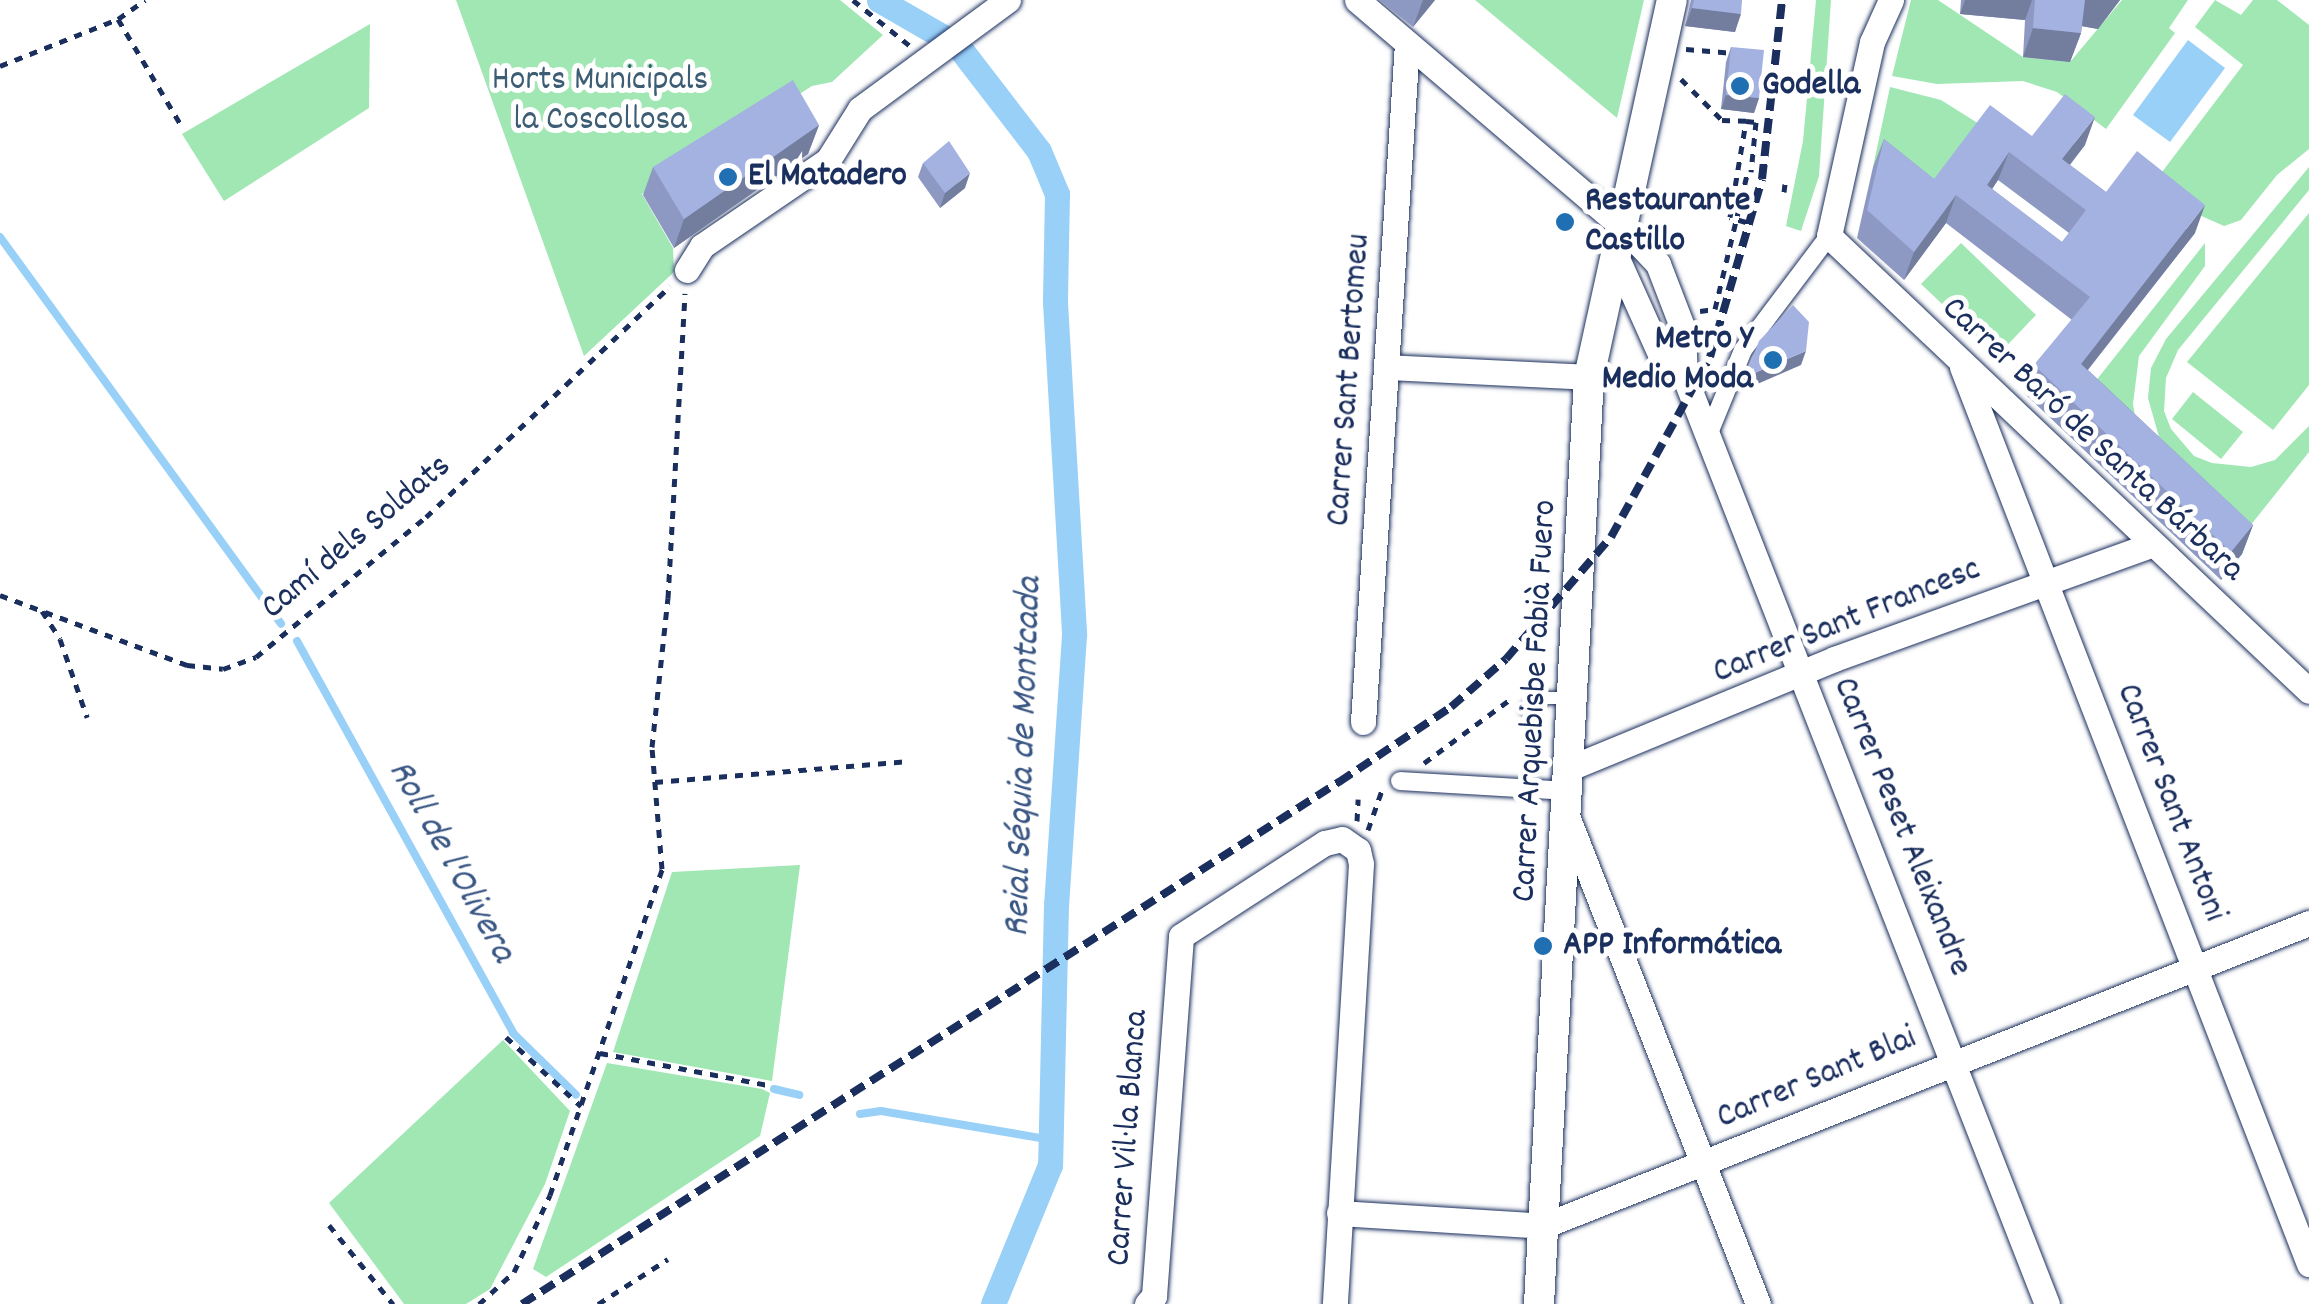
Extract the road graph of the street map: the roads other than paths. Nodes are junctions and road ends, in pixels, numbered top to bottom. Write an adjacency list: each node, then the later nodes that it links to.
1 (1008, 0): 8 (street)
2 (1357, 0): 5 (street)
3 (1672, 0): 7 (street, Carrer Arquebisbe Fabià Fuero)
4 (1891, 0): 6 (street)
5 (1407, 43): 7 (street); 9 (street, Carrer Sant Bertomeu)
6 (1830, 236): 10 (street, Carrer Baró de Santa Bárbara); 12 (street)
7 (1619, 240): 11 (street, Carrer Arquebisbe Fabià Fuero); 12 (street, Carrer Peset Aleixandre)
8 (687, 270)
9 (1386, 367): 11 (street); 19 (street, Carrer Sant Bertomeu)
10 (1962, 367): 13 (street, Carrer Baró de Santa Bárbara); 14 (street, Carrer Sant Antoni)
11 (1589, 377): 17 (street, Carrer Arquebisbe Fabià Fuero)
12 (1709, 433): 15 (street, Carrer Peset Aleixandre)
13 (2150, 544): 14 (street, Carrer Sant Francesc); 16 (street, Carrer Baró de Santa Bárbara)
14 (2050, 581): 15 (street, Carrer Sant Francesc); 23 (street, Carrer Sant Antoni)
15 (1803, 676): 21 (street, Carrer Sant Francesc); 24 (street, Carrer Peset Aleixandre)
16 (2309, 691)
17 (1574, 698): 18 (lane); 21 (street, Carrer Arquebisbe Fabià Fuero)
18 (1526, 709)
19 (1363, 722)
20 (1400, 781): 21 (street)
21 (1569, 792): 25 (street); 27 (street, Carrer Arquebisbe Fabià Fuero)
22 (2309, 923): 23 (street, Carrer Sant Blai)
23 (2194, 967): 24 (street, Carrer Sant Blai); 28 (street, Carrer Sant Antoni)
24 (1956, 1058): 25 (street, Carrer Sant Blai); 33 (street, Carrer Peset Aleixandre)
25 (1705, 1164): 27 (street, Carrer Sant Blai); 32 (street)
26 (1339, 1213): 27 (street, Carrer Sant Blai); 29 (street, Carrer Vil·la Blanca); 30 (street)
27 (1544, 1226): 31 (street, Carrer Arquebisbe Fabià Fuero)
28 (2309, 1264)
29 (1148, 1304)
30 (1335, 1304)
31 (1539, 1304)
32 (1758, 1304)
33 (2047, 1304)

